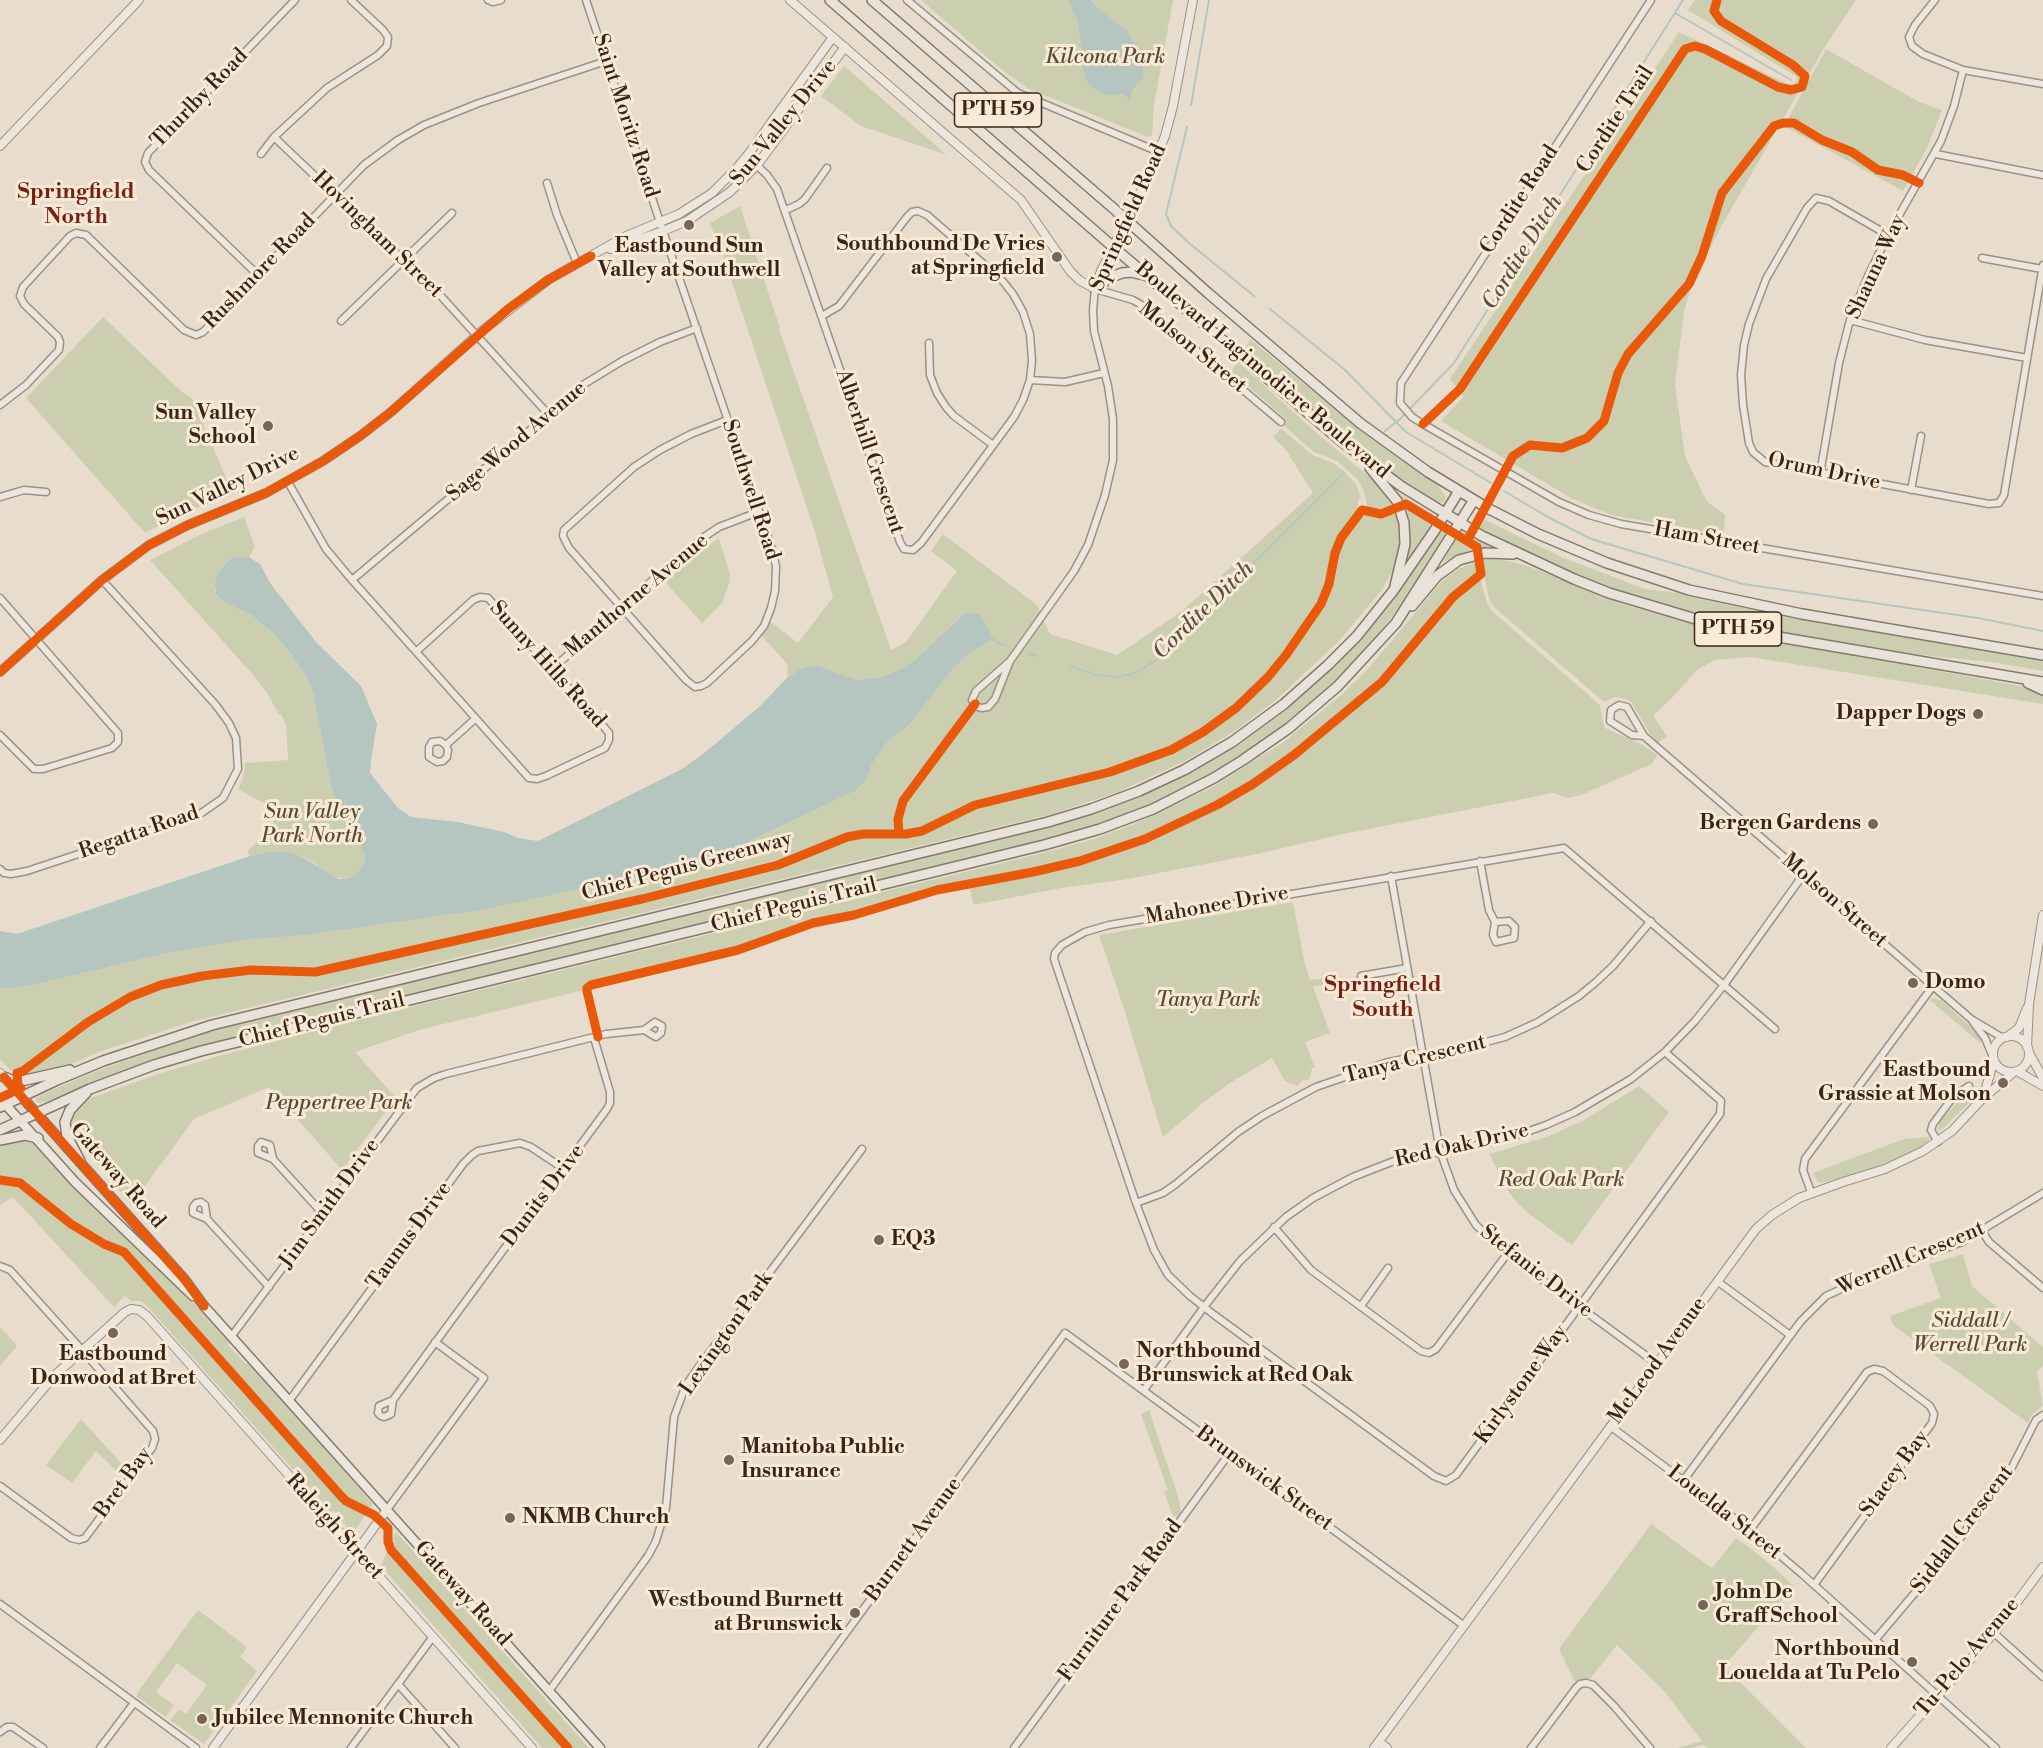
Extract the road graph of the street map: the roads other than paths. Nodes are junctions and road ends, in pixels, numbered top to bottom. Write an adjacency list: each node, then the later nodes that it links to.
1 (139, 0): 20 (street)
2 (295, 0): 42 (street, Thurlby Road)
3 (351, 0): 19 (street)
4 (488, 0): 5 (street)
5 (501, 0)
6 (586, 0): 16 (street, Saint Moritz Road)
7 (790, 0): 14 (street)
8 (830, 0): 36 (main road, Boulevard Lagimodière Boulevard / PTH 59)
9 (872, 0): 32 (main road, Boulevard Lagimodière Boulevard / PTH 59)
10 (908, 0): 21 (street)
11 (1193, 0): 21 (street, Springfield Road)
12 (1651, 0): 54 (street, Cordite Road)
13 (1935, 0): 17 (street)
14 (833, 37): 15 (street); 24 (street, Sun Valley Drive)
15 (845, 47): 25 (street, Sun Valley Drive); 44 (street)
16 (606, 61): 29 (street, Rushmore Road); 33 (street, Saint Moritz Road)
17 (1963, 70): 18 (street); 23 (street, Shauna Way)
18 (2043, 84)
19 (274, 137): 22 (street); 29 (street, Hovingham Street)
20 (0, 146)
21 (1159, 152): 32 (street, Springfield Road)
22 (261, 153)
23 (1936, 154): 27 (street); 35 (street, Shauna Way)
24 (747, 156): 25 (street, Alberhill Crescent); 33 (street, Sun Valley Drive)
25 (757, 165): 30 (street, Alberhill Crescent); 34 (street, Sun Valley Drive)
26 (828, 168): 30 (street)
27 (2043, 175)
28 (547, 183): 40 (street)
29 (336, 194): 39 (street, Hovingham Street); 42 (street, Rushmore Road)
30 (786, 210): 45 (street, Alberhill Crescent)
31 (452, 213): 39 (street)
32 (1126, 219): 36 (street, Springfield Road); 65 (main road, Boulevard Lagimodière Boulevard / PTH 59)
33 (660, 222): 34 (street, Saint Moritz Road); 37 (street, Sun Valley Drive)
34 (663, 231): 37 (street, Sun Valley Drive); 48 (street, Southwell Road)
35 (1888, 235): 46 (street, Shauna Way); 62 (street, Orum Drive)
36 (1113, 246): 43 (main road, Boulevard Lagimodière Boulevard / PTH 59); 44 (street, Springfield Road)
37 (591, 256): 40 (street, Sun Valley Drive)
38 (1982, 258): 41 (street)
39 (404, 260): 47 (street); 49 (street, Hovingham Street)
40 (577, 262): 49 (street, Sun Valley Drive)
41 (2043, 267): 51 (street)
42 (258, 275): 55 (street, Rushmore Road)
43 (1147, 276): 44 (main road); 61 (main road, Boulevard Lagimodière Boulevard / PTH 59)
44 (1095, 289): 52 (street, Springfield Road); 58 (street, Molson Street)
45 (822, 316): 53 (street, Alberhill Crescent); 60 (street, Alberhill Crescent)
46 (1850, 320): 51 (street); 62 (street, Shauna Way)
47 (341, 321)
48 (697, 328): 56 (street, Sage Wood Avenue); 57 (street, Southwell Road)
49 (477, 336): 56 (street, Hovingham Street); 63 (street, Sun Valley Drive)
50 (929, 343): 60 (street)
51 (2027, 358): 64 (street, Orum Drive)
52 (1104, 373): 53 (street); 83 (street, Springfield Road)
53 (1030, 380): 60 (street, Alberhill Crescent)
54 (1400, 403): 76 (street, Ham Street)
55 (0, 405)
56 (548, 414): 74 (street, Sage Wood Avenue)
57 (727, 420): 69 (street, Southwell Road); 78 (street)
58 (1281, 423)
59 (1921, 436): 64 (street)
60 (993, 445)
61 (1361, 457): 70 (main road, Boulevard Lagimodière Boulevard / PTH 59); 75 (main road)
62 (1820, 474): 64 (street, Orum Drive)
63 (288, 482): 73 (street, Sun Valley Drive); 74 (street, Sunny Hills Road)
64 (1911, 490)
65 (1459, 491): 68 (main road, Boulevard Lagimodière Boulevard / PTH 59); 70 (main road, Chief Peguis Trail)
66 (46, 492): 67 (street)
67 (0, 497)
68 (1474, 500): 71 (main road, Chief Peguis Trail); 82 (main road, Boulevard Lagimodière Boulevard / PTH 59)
69 (758, 512): 78 (street, Manthorne Avenue); 78 (street, Southwell Road)
70 (1445, 514): 71 (main road, Boulevard Lagimodière Boulevard / PTH 59); 75 (main road, Chief Peguis Trail)
71 (1460, 523): 72 (main road, Boulevard Lagimodière Boulevard / PTH 59); 79 (main road, Chief Peguis Trail)
72 (1522, 556): 79 (main road); 86 (main road, Boulevard Lagimodière Boulevard / PTH 59)
73 (102, 580): 80 (street, Sun Valley Drive); 94 (street, Regatta Road)
74 (352, 580): 81 (street, Sunny Hills Road)
75 (1393, 591): 114 (main road, Chief Peguis Trail)
76 (2043, 596)
77 (0, 598): 80 (street)
78 (621, 607): 84 (street, Manthorne Avenue)
79 (1396, 623): 120 (main road, Chief Peguis Trail)
80 (36, 640): 85 (street, Sun Valley Drive); 90 (street)
81 (417, 651): 84 (street, Sunny Hills Road); 89 (street, Sunny Hills Road)
82 (2041, 654)
83 (1010, 661): 83 (street, Springfield Road)
84 (552, 669): 89 (street, Sunny Hills Road)
85 (0, 672)
86 (2015, 677): 87 (main road, Boulevard Lagimodière Boulevard / PTH 59); 88 (main road)
87 (2043, 682)
88 (2043, 690)
89 (475, 719): 92 (street)
90 (0, 735)
91 (1644, 736): 91 (street, Molson Street); 95 (street, Molson Street)
92 (446, 745)
93 (1480, 861): 96 (street, Mahonee Drive); 98 (street, Mahonee Drive); 99 (street)
94 (0, 869)
95 (1803, 875): 102 (street, Red Oak Drive); 103 (street, Molson Street)
96 (1391, 876): 100 (street, Stefanie Drive); 137 (street, Mahonee Drive)
97 (2043, 915): 104 (street)
98 (1651, 921): 102 (street, Mahonee Drive); 112 (street, Tanya Crescent)
99 (1495, 922)
100 (1407, 968): 101 (street); 112 (street, Stefanie Drive)
101 (1361, 976)
102 (1724, 985): 106 (street, Mahonee Drive); 111 (street, Red Oak Drive)
103 (1933, 986): 105 (street, Molson Street); 135 (street)
104 (2029, 1004): 109 (street); 110 (street)
105 (1971, 1019): 109 (street, Molson Street); 113 (street, Molson Street)
106 (1775, 1029)
107 (644, 1030): 108 (street, Jim Smith Drive)
108 (594, 1038): 134 (street, Dunits Drive); 138 (street, Jim Smith Drive)
109 (2005, 1038): 110 (street); 113 (street)
110 (2028, 1049): 115 (street); 117 (street)
111 (1665, 1052): 131 (street, Red Oak Drive); 150 (street, Kirlystone Way)
112 (1422, 1055): 131 (street, Stefanie Drive); 137 (street, Tanya Crescent)
113 (1994, 1059): 115 (street); 122 (street)
114 (84, 1068): 116 (main road); 121 (main road, Chief Peguis Trail)
115 (2015, 1072): 119 (street); 122 (street, McLeod Avenue)
116 (2, 1075): 121 (street, Gateway Road)
117 (2043, 1078)
118 (1969, 1086): 129 (street)
119 (2043, 1086)
120 (90, 1089): 124 (main road, Chief Peguis Trail); 133 (main road)
121 (21, 1096): 123 (main road, Chief Peguis Trail); 124 (main road, Gateway Road)
122 (1982, 1099): 129 (street, McLeod Avenue)
123 (2, 1103): 125 (main road, Gateway Road)
124 (36, 1113): 125 (main road, Chief Peguis Trail); 133 (main road, Gateway Road)
125 (21, 1120): 126 (main road, Chief Peguis Trail); 127 (main road, Gateway Road)
126 (0, 1130)
127 (38, 1138): 128 (main road); 148 (main road, Gateway Road)
128 (0, 1140)
129 (1938, 1142): 135 (street, McLeod Avenue)
130 (862, 1149): 179 (street, Lexington Park)
131 (1440, 1151): 140 (street, Red Oak Drive); 142 (street, Stefanie Drive)
132 (273, 1159): 138 (street)
133 (80, 1161): 148 (main road, Gateway Road)
134 (564, 1169): 155 (street, Dunits Drive); 160 (street, Taunus Drive)
135 (1811, 1192): 145 (street, McLeod Avenue)
136 (2043, 1193): 141 (street, Werrell Crescent)
137 (1136, 1203): 151 (street, Mahonee Drive)
138 (323, 1214): 146 (street, Jim Smith Drive)
139 (207, 1219): 146 (street)
140 (1274, 1227): 149 (street); 151 (street, Red Oak Drive)
141 (1982, 1232): 147 (street); 153 (street, Werrell Crescent)
142 (1507, 1254): 149 (street); 150 (street, Stefanie Drive)
143 (0, 1266): 156 (street)
144 (1388, 1268): 149 (street)
145 (1717, 1281): 153 (street); 157 (street, McLeod Avenue)
146 (269, 1287): 154 (street, Jim Smith Drive)
147 (2043, 1288)
148 (204, 1306): 154 (main road, Gateway Road)
149 (1361, 1306)
150 (1580, 1306): 151 (street, Kirlystone Way); 157 (street, Stefanie Drive)
151 (1204, 1307): 158 (street, Red Oak Drive)
152 (1065, 1333): 158 (street, Brunswick Street); 193 (street, Burnett Avenue)
153 (1790, 1335): 165 (street, Werrell Crescent)
154 (231, 1336): 160 (main road, Gateway Road)
155 (435, 1342): 159 (street, Dunits Drive); 167 (street)
156 (82, 1350): 163 (street); 166 (street, Bret Bay); 169 (street, Raleigh Street)
157 (1656, 1363): 162 (street, McLeod Avenue)
158 (1144, 1390): 164 (street, Brunswick Street)
159 (393, 1400)
160 (289, 1401): 167 (main road, Gateway Road)
161 (2043, 1415): 176 (street, Siddall Crescent)
162 (1610, 1426): 165 (street, Louelda Street); 173 (street, McLeod Avenue)
163 (0, 1440)
164 (1229, 1454): 173 (street, Brunswick Street); 194 (street, Furniture Park Road)
165 (1683, 1481): 168 (street, Louelda Street)
166 (0, 1486)
167 (386, 1511): 169 (street); 179 (main road, Gateway Road)
168 (1750, 1530): 171 (street, Louelda Street); 171 (street, Stacey Bay)
169 (356, 1553): 175 (street, Raleigh Street); 188 (street)
170 (2043, 1567): 174 (street, Tu-Pelo Avenue)
171 (1814, 1585): 176 (street, Louelda Street)
172 (0, 1604): 181 (street)
173 (1463, 1625): 183 (street, McLeod Avenue)
174 (1994, 1633): 177 (street); 180 (street, Tu-Pelo Avenue)
175 (432, 1638): 178 (street); 191 (street, Raleigh Street)
176 (1875, 1640): 180 (street, Louelda Street)
177 (2043, 1677)
178 (398, 1684): 189 (street); 190 (street)
179 (549, 1691): 192 (main road, Gateway Road)
180 (1937, 1695): 197 (street, Tu-Pelo Avenue); 198 (street, Louelda Street)
181 (134, 1703): 186 (street); 187 (street)
182 (0, 1732): 185 (street)
183 (1376, 1745): 195 (street)
184 (1534, 1747): 196 (street)
185 (43, 1748)
186 (100, 1748)
187 (196, 1748)
188 (213, 1748)
189 (351, 1748)
190 (455, 1748)
191 (532, 1748)
192 (600, 1748)
193 (762, 1748)
194 (1014, 1748)
195 (1387, 1748)
196 (1650, 1748)
197 (1891, 1748)
198 (1996, 1748)

